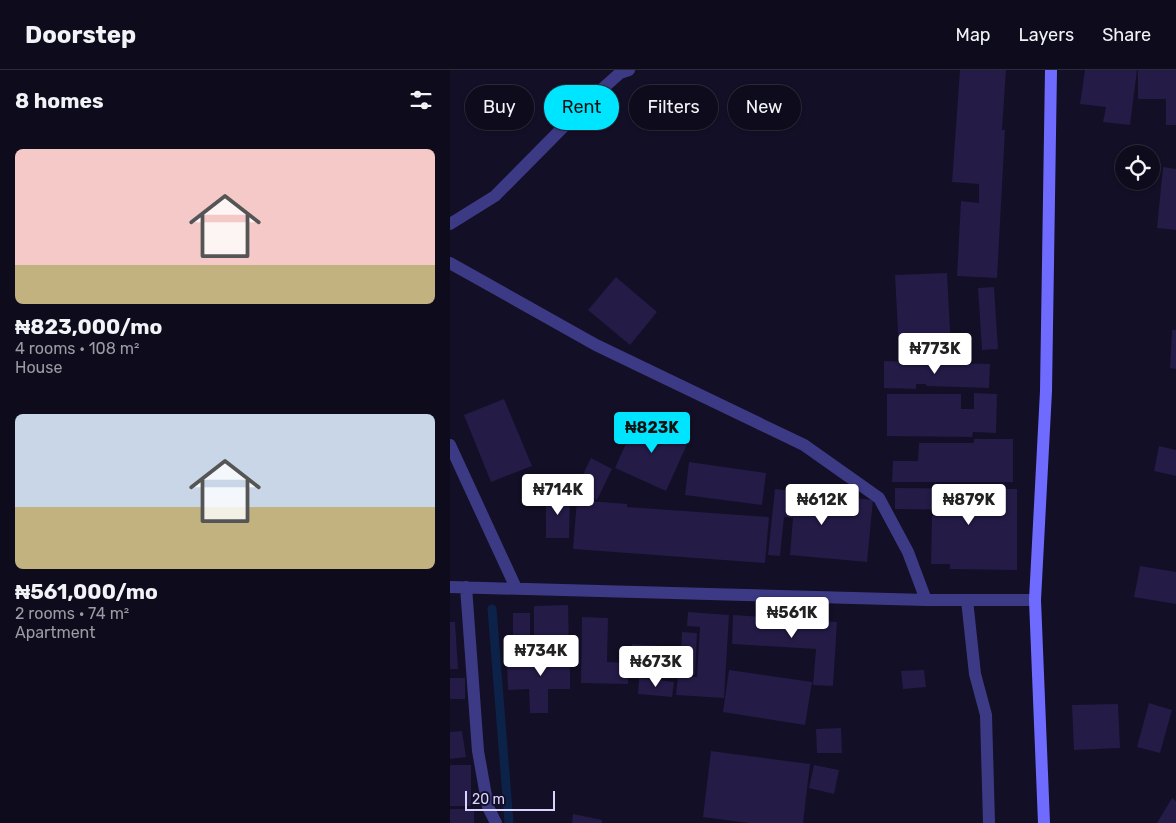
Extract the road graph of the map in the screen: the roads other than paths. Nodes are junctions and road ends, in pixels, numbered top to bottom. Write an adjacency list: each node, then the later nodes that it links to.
1 (629, 70): 3 (street)
2 (1051, 70): 11 (street)
3 (450, 224)
4 (450, 263): 9 (street)
5 (450, 445): 8 (street)
6 (450, 587): 7 (street)
7 (466, 587): 8 (street); 12 (street)
8 (516, 588): 9 (street)
9 (926, 600): 10 (street)
10 (966, 600): 11 (street); 13 (street)
11 (1035, 600): 14 (street)
12 (496, 823)
13 (989, 823)
14 (1044, 823)

